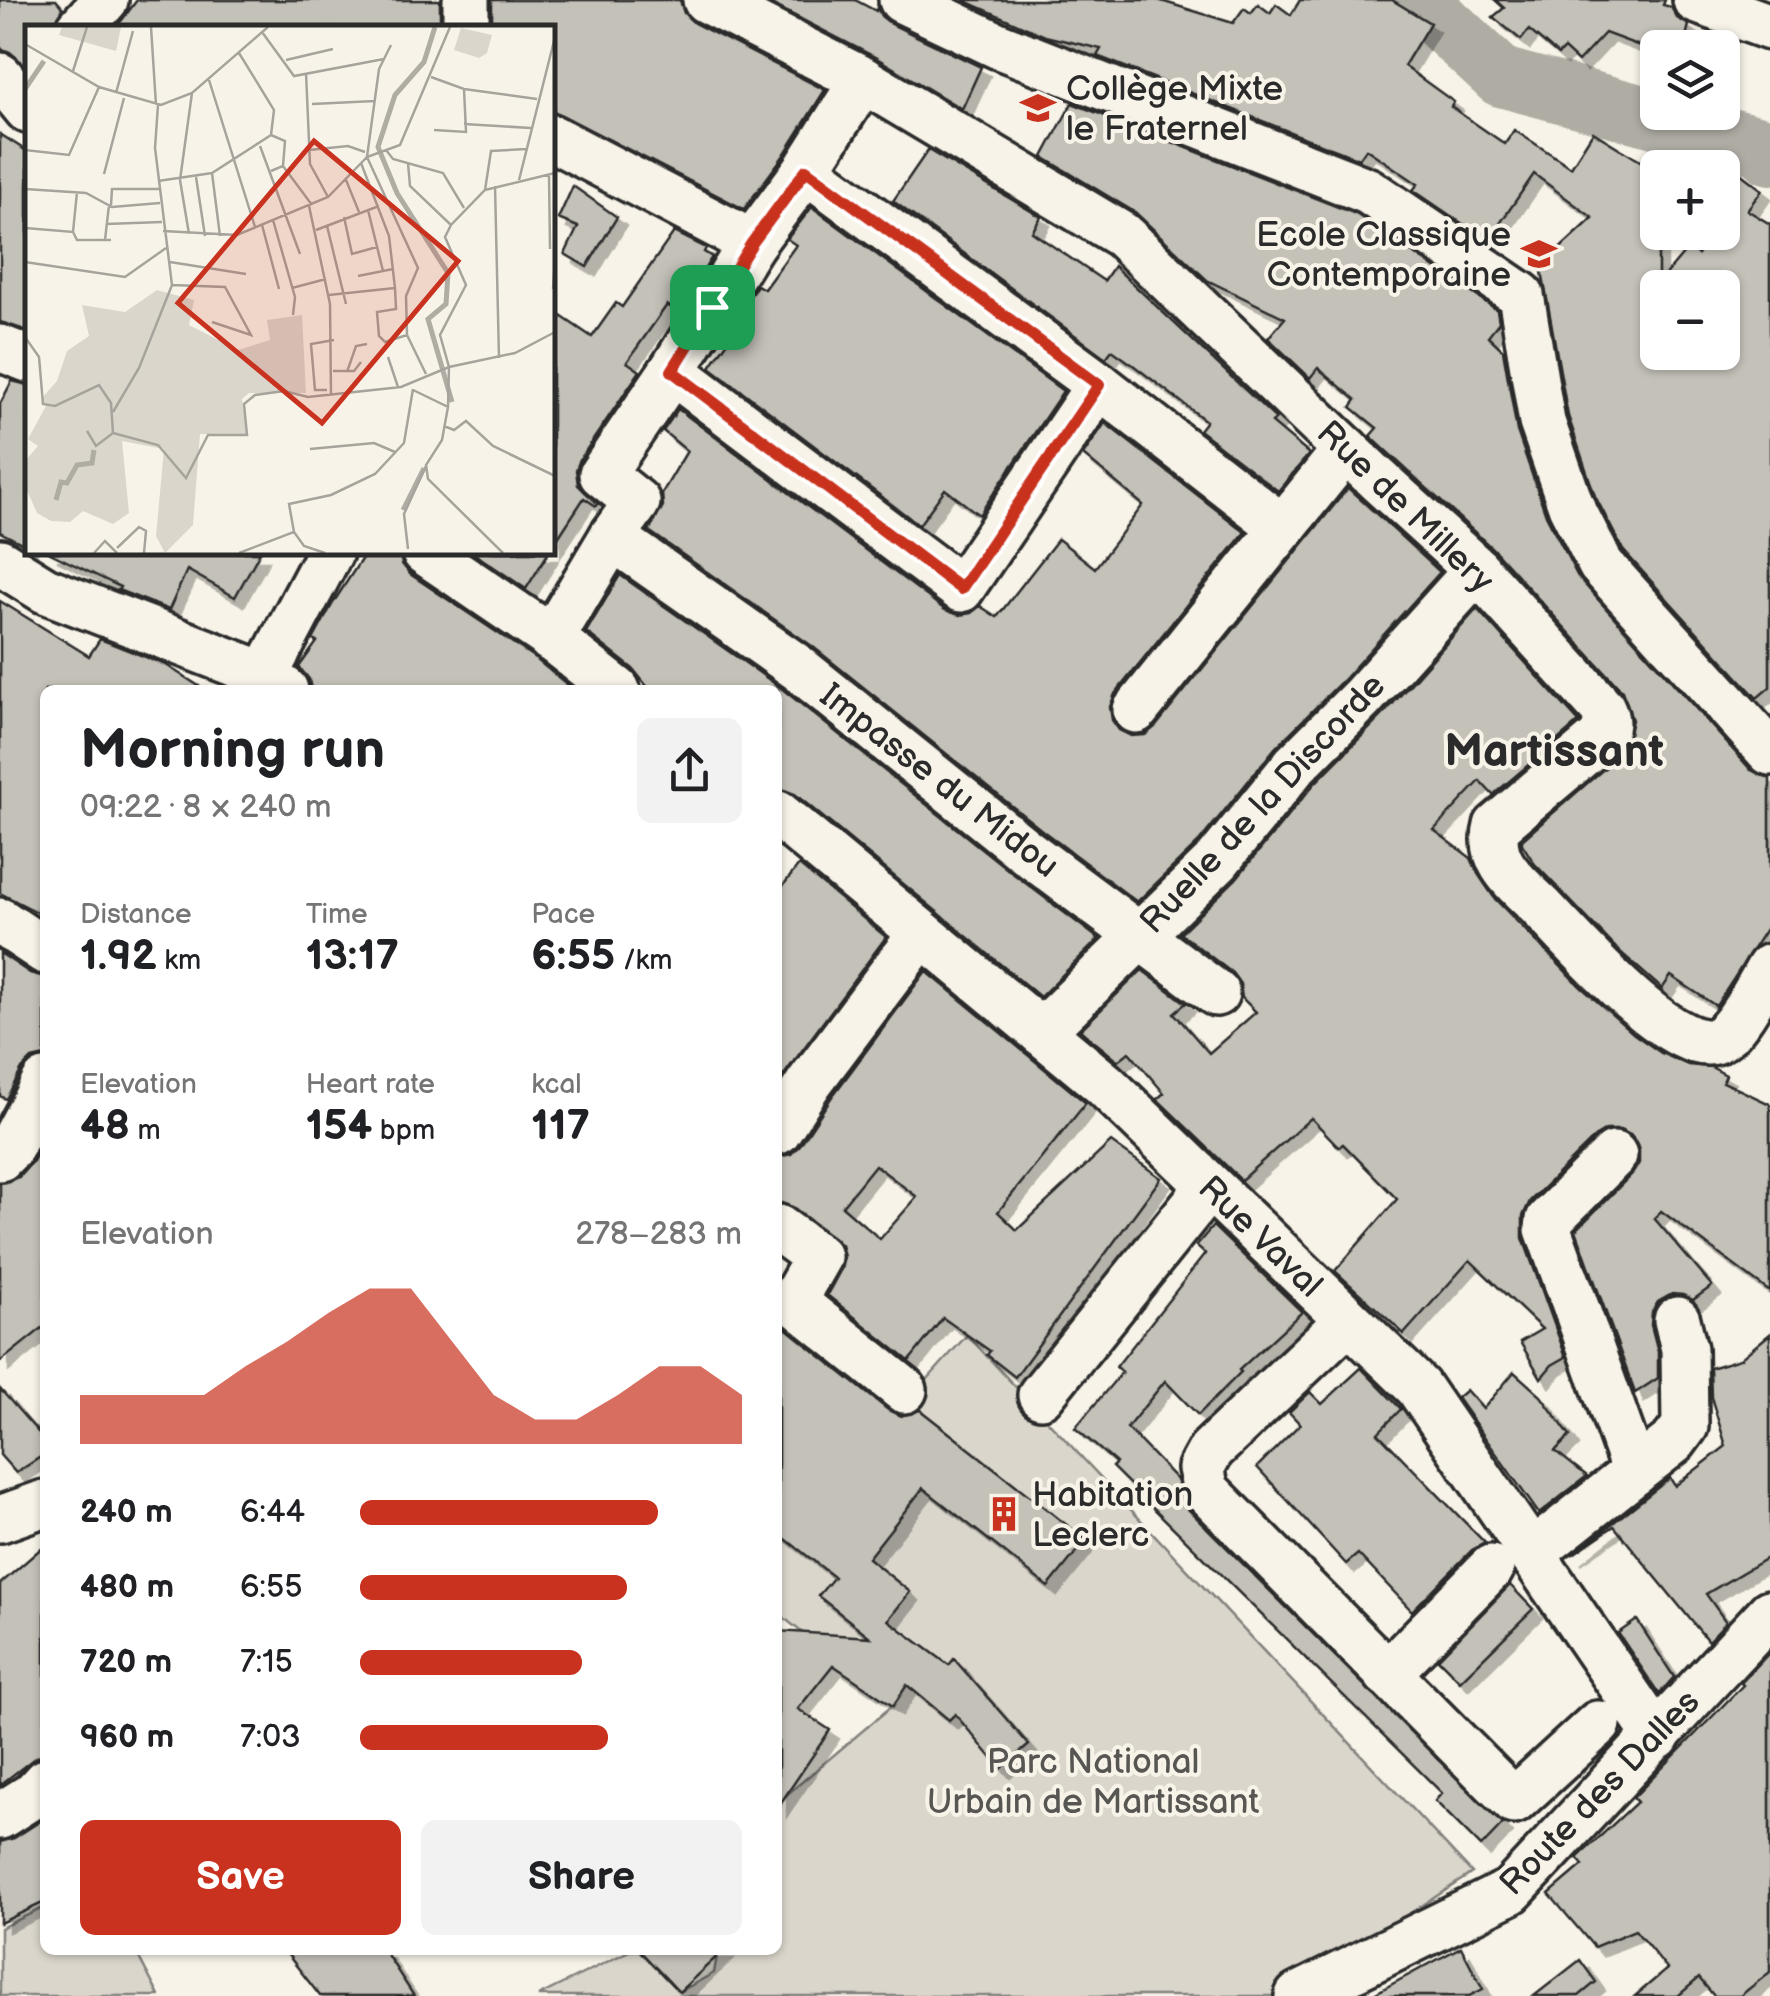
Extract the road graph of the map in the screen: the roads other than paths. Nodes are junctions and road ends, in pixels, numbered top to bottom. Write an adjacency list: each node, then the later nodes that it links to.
1 (106, 0): 5 (street)
2 (706, 0): 7 (street, Rue de Millery)
3 (902, 0): 26 (street)
4 (1696, 0): 6 (street)
5 (83, 25)
6 (1770, 26)
7 (863, 80): 9 (street); 15 (street, Rue de Millery)
8 (555, 140): 10 (street)
9 (806, 170): 10 (street); 14 (street)
10 (752, 243): 13 (street)
11 (0, 348): 12 (street)
12 (25, 357)
13 (672, 371): 14 (street); 17 (street)
14 (1099, 385): 16 (street)
15 (1346, 449): 16 (street); 21 (street, Rue de Millery)
16 (1284, 525): 25 (street)
17 (612, 537): 22 (street); 30 (street, Impasse du Midou)
18 (329, 555): 23 (street)
19 (429, 555): 22 (street)
20 (0, 562): 23 (street)
21 (1477, 570): 30 (street, Ruelle de la Discorde); 32 (street, Rue de Millery)
22 (551, 640): 24 (street)
23 (269, 685)
24 (610, 685)
25 (1136, 710)
26 (1770, 752)
27 (782, 817): 29 (street, Rue Vaval)
28 (0, 921): 31 (street)
29 (921, 934): 34 (street, Rue Vaval); 36 (street)
30 (1139, 934): 33 (street, Impasse du Midou); 34 (street, Ruelle de la Discorde)
31 (40, 948)
32 (1770, 966)
33 (1216, 993)
34 (1041, 1032): 39 (street, Rue Vaval)
35 (40, 1091): 38 (street)
36 (782, 1125)
37 (1614, 1155): 45 (street)
38 (0, 1158)
39 (1210, 1186): 41 (street, Rue Vaval); 44 (street)
40 (782, 1231): 43 (street)
41 (1348, 1320): 48 (street, Rue Vaval); 50 (street)
42 (1678, 1320): 45 (street)
43 (904, 1390)
44 (1042, 1395)
45 (1635, 1472): 48 (street)
46 (40, 1505): 47 (street)
47 (0, 1519)
48 (1511, 1561): 50 (street); 52 (street, Rue Vaval)
49 (1770, 1612): 52 (street, Route des Dalles)
50 (1387, 1674): 51 (street)
51 (1598, 1724)
52 (1656, 1738): 55 (street, Route des Dalles)
53 (40, 1787): 54 (street)
54 (0, 1816)
55 (1298, 1996)

